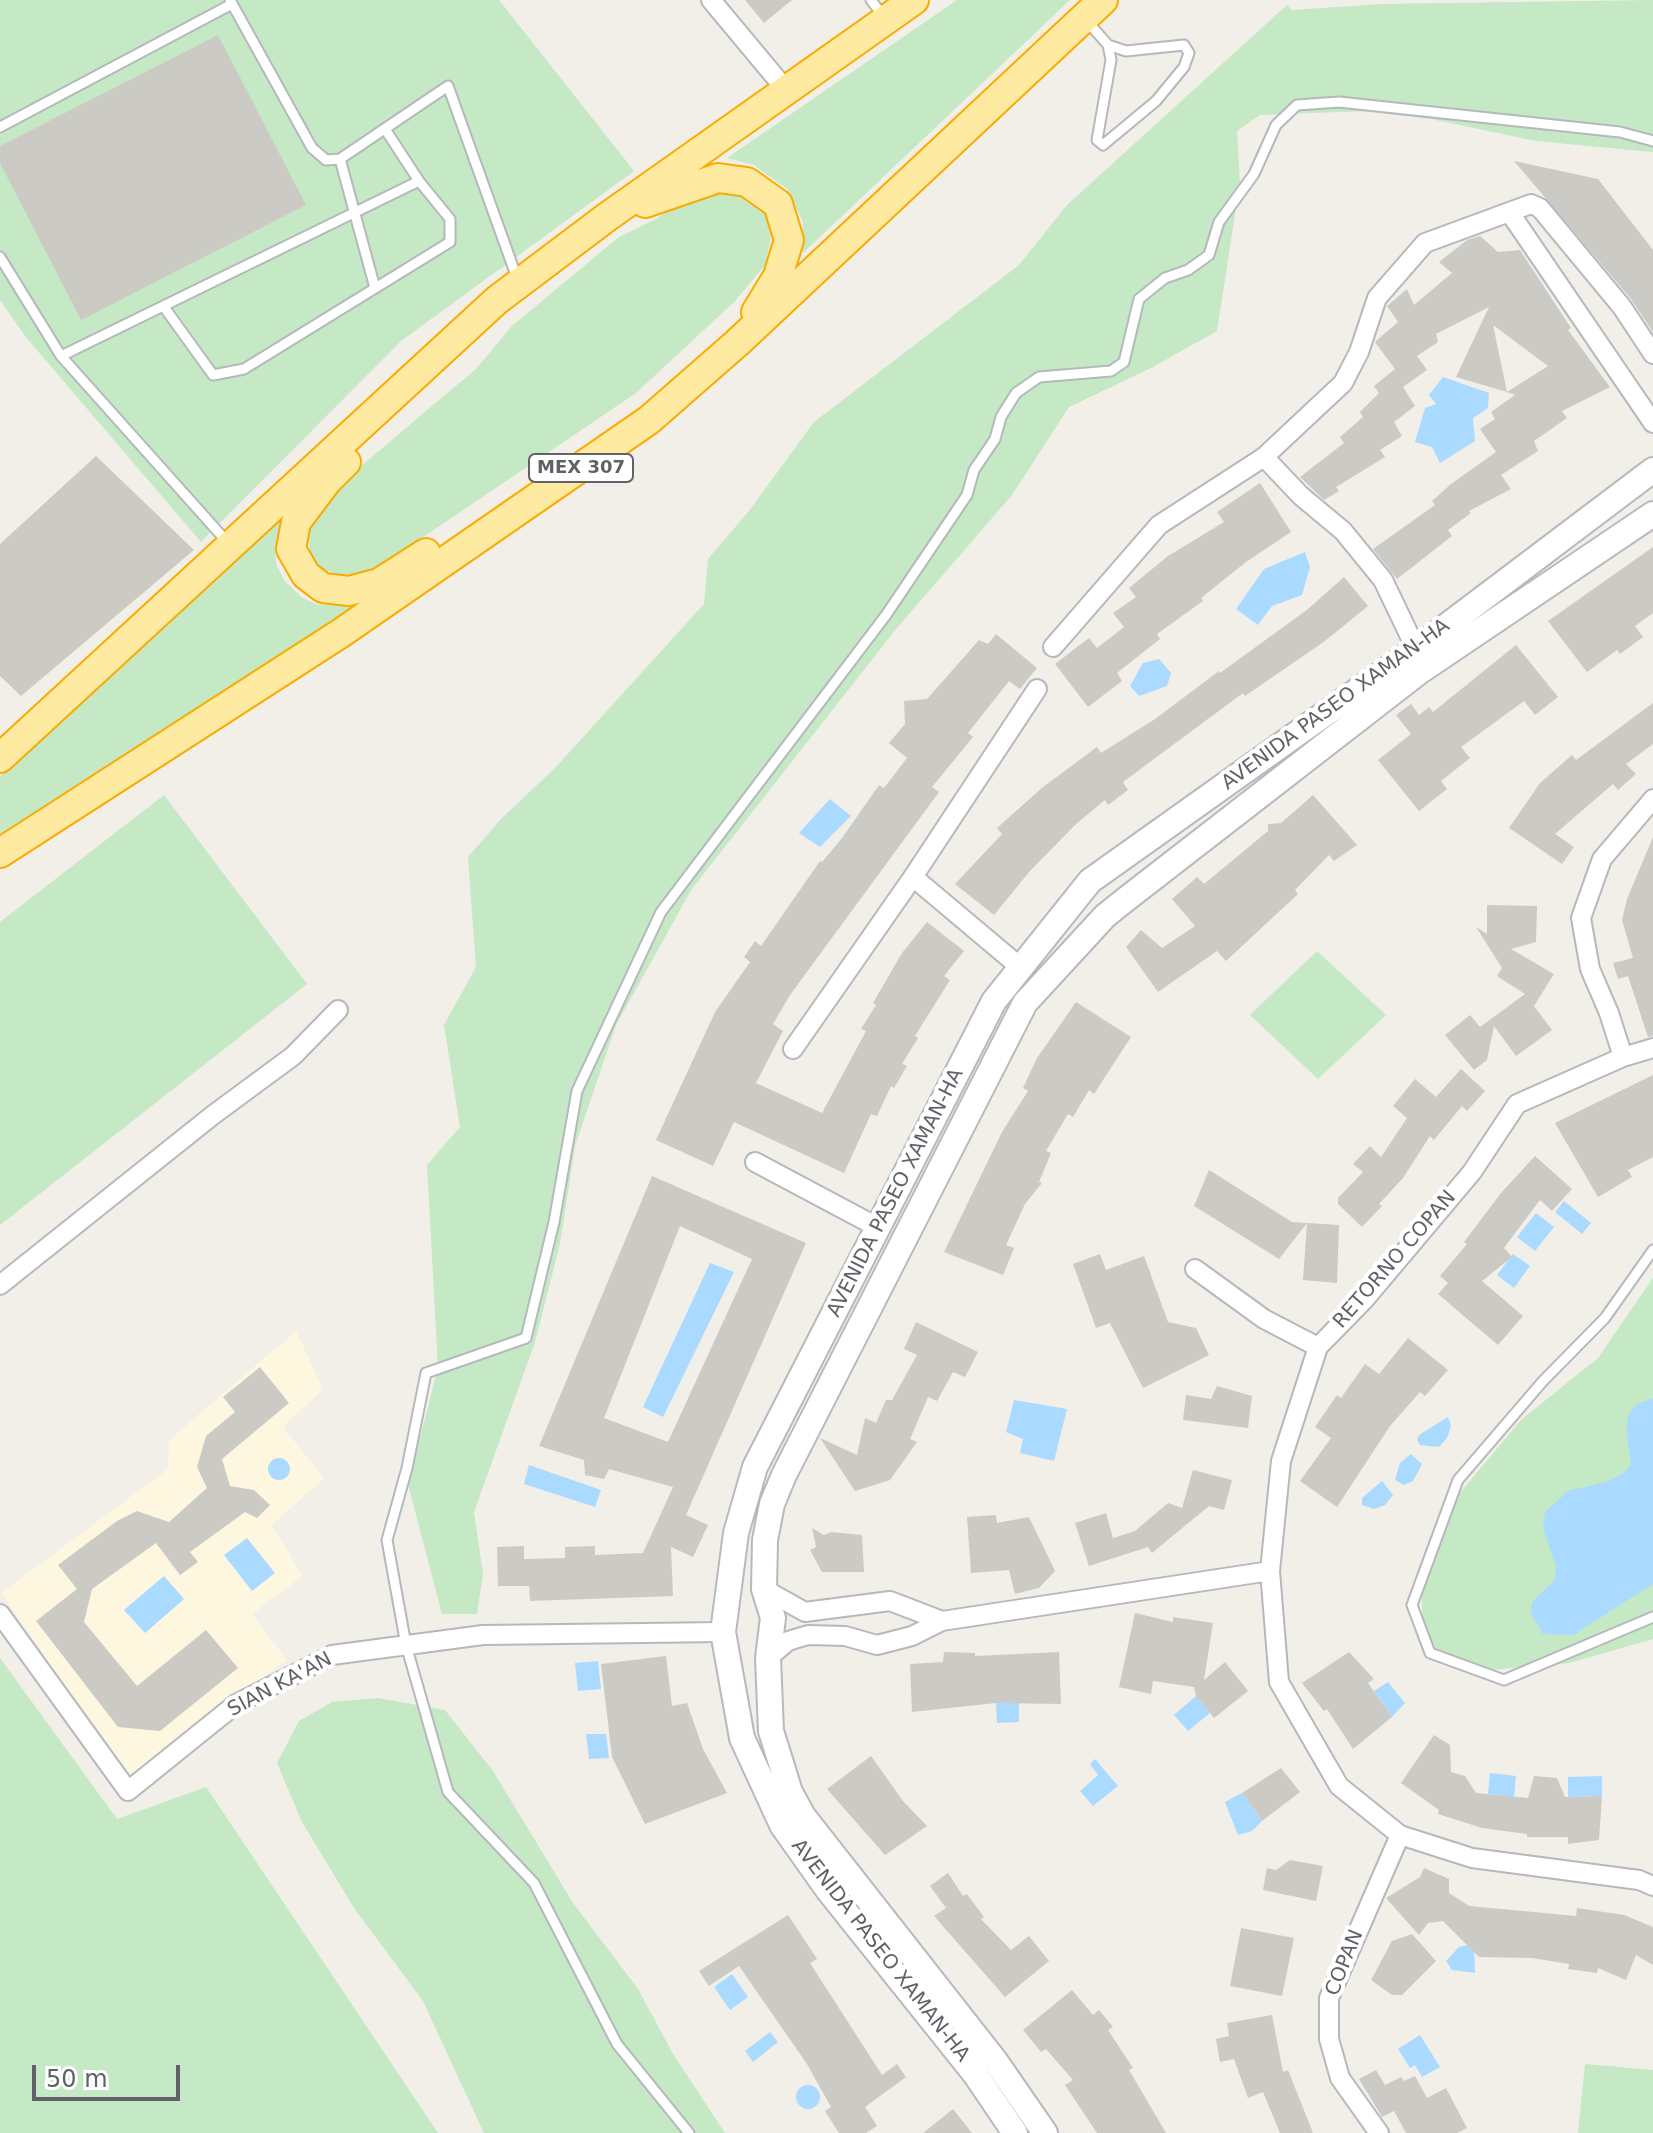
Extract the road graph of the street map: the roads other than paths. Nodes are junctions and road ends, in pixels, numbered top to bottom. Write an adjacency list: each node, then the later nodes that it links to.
1 (711, 0): 7 (street)
2 (914, 0): 5 (highway)
3 (231, 2): 8 (lane); 11 (lane)
4 (1099, 6): 6 (lane); 20 (highway, MEX 307)
5 (878, 10): 7 (highway)
6 (1108, 45): 6 (lane)
7 (786, 90): 15 (highway)
8 (0, 127)
9 (385, 129): 11 (lane); 12 (lane); 18 (lane)
10 (1653, 141): 59 (lane)
11 (340, 159): 13 (lane)
12 (419, 181): 13 (lane); 17 (lane)
13 (356, 212): 17 (lane); 19 (lane)
14 (1510, 213): 21 (street); 23 (street); 24 (street)
15 (607, 217): 18 (highway); 20 (highway)
16 (0, 257): 22 (lane)
17 (375, 288): 19 (lane)
18 (508, 291): 26 (highway); 28 (highway)
19 (164, 307): 22 (lane)
20 (737, 343): 26 (highway, MEX 307)
21 (1653, 354)
22 (61, 356): 28 (lane)
23 (1653, 423)
24 (1264, 457): 29 (street); 30 (street)
25 (1653, 470): 30 (main road, AVENIDA PASEO XAMAN-HA)
26 (550, 491): 34 (highway, MEX 307)
27 (1653, 514): 37 (main road, AVENIDA PASEO XAMAN-HA)
28 (230, 546): 32 (highway)
29 (1053, 647)
30 (1416, 649): 35 (main road, AVENIDA PASEO XAMAN-HA)
31 (1037, 689): 36 (street)
32 (0, 758)
33 (1653, 799): 43 (street)
34 (0, 853)
35 (1100, 873): 37 (main road); 38 (main road, AVENIDA PASEO XAMAN-HA)
36 (913, 877): 38 (street); 41 (street)
37 (1125, 900): 44 (main road, AVENIDA PASEO XAMAN-HA)
38 (1020, 967): 42 (main road, AVENIDA PASEO XAMAN-HA)
39 (338, 1010): 49 (street)
40 (1653, 1048): 43 (street, RETORNO COPAN)
41 (793, 1049)
42 (966, 1056): 44 (main road); 46 (main road, AVENIDA PASEO XAMAN-HA)
43 (1623, 1057): 50 (street, RETORNO COPAN)
44 (990, 1072): 52 (main road, AVENIDA PASEO XAMAN-HA)
45 (755, 1162): 46 (street)
46 (879, 1228): 51 (main road, AVENIDA PASEO XAMAN-HA)
47 (1653, 1250): 56 (lane)
48 (1195, 1269): 50 (street)
49 (0, 1285)
50 (1318, 1347): 53 (street, RETORNO COPAN)
51 (736, 1533): 52 (main road); 58 (main road, AVENIDA PASEO XAMAN-HA)
52 (765, 1540): 54 (main road, AVENIDA PASEO XAMAN-HA)
53 (1270, 1571): 57 (street); 63 (street, RETORNO COPAN)
54 (764, 1589): 57 (street); 60 (main road, AVENIDA PASEO XAMAN-HA)
55 (0, 1614): 59 (street, SIAN KA'AN)
56 (1653, 1617)
57 (942, 1621): 60 (street)
58 (723, 1632): 59 (street, SIAN KA'AN); 62 (main road, AVENIDA PASEO XAMAN-HA)
59 (406, 1645): 65 (lane)
60 (768, 1658): 61 (main road, AVENIDA PASEO XAMAN-HA)
61 (771, 1731): 62 (main road); 67 (main road, AVENIDA PASEO XAMAN-HA)
62 (742, 1738): 66 (main road, AVENIDA PASEO XAMAN-HA)
63 (1400, 1835): 64 (street, RETORNO COPAN); 68 (street, COPAN)
64 (1653, 1886)
65 (689, 2133)
66 (1015, 2133)
67 (1045, 2133)
68 (1379, 2133)

